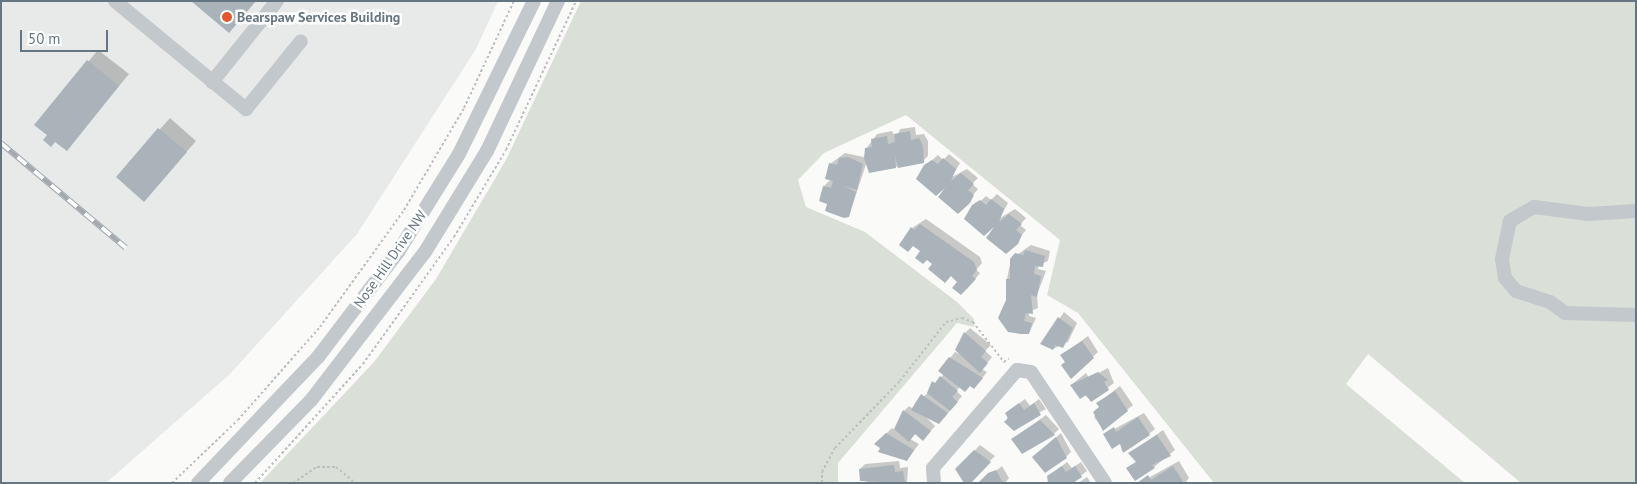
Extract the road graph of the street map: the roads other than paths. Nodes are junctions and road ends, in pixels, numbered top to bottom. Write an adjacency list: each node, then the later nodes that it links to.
1 (115, 1): 6 (street)
2 (278, 1): 6 (street)
3 (534, 1): 9 (street, Nose Hill Drive NW)
4 (558, 1): 10 (street, Nose Hill Drive NW)
5 (301, 42): 6 (street)
6 (212, 82)
7 (1636, 211): 8 (street)
8 (1636, 315)
9 (198, 483)
10 (230, 483)
11 (934, 483): 12 (street)
12 (1105, 483)

